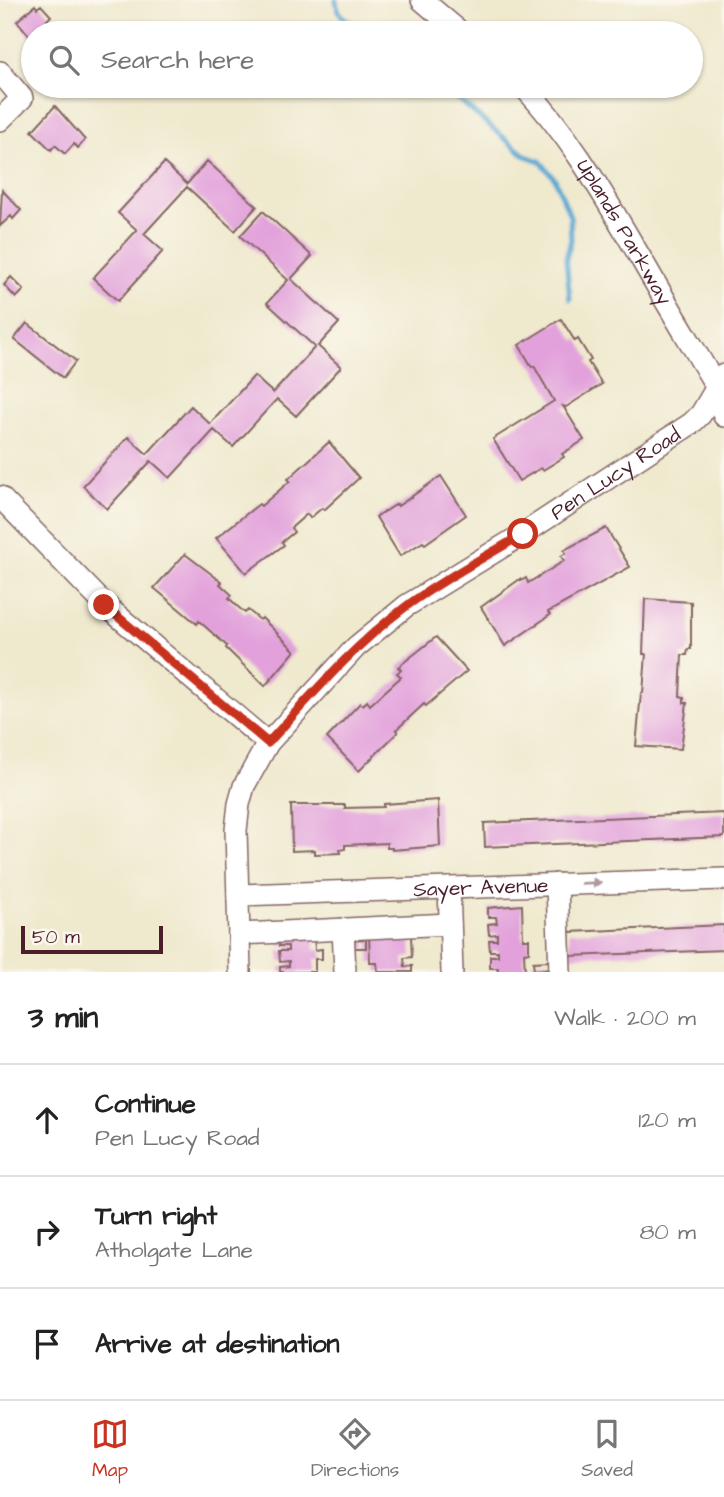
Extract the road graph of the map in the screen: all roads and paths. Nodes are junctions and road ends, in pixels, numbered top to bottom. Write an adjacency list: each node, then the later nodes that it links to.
1 (422, 0): 2 (street)
2 (447, 21)
3 (0, 72): 4 (street)
4 (21, 97)
5 (22, 98): 7 (street)
6 (535, 98): 8 (street, Uplands Parkway)
7 (0, 120)
8 (720, 380): 9 (street, Uplands Parkway); 11 (street, Pen Lucy Road)
9 (724, 416)
10 (0, 497): 11 (street)
11 (268, 743): 15 (street, Pen Lucy Road)
12 (724, 879): 13 (street, Sayer Avenue, one-way to 12)
13 (557, 884): 14 (street, Sayer Avenue); 22 (street)
14 (449, 888): 15 (street, Sayer Avenue); 16 (street)
15 (238, 895): 18 (street, Pen Lucy Road)
16 (450, 924): 17 (street); 21 (street)
17 (343, 929): 18 (street); 20 (street)
18 (239, 934): 19 (street, Pen Lucy Road)
19 (240, 972)
20 (345, 972)
21 (452, 972)
22 (560, 972)

